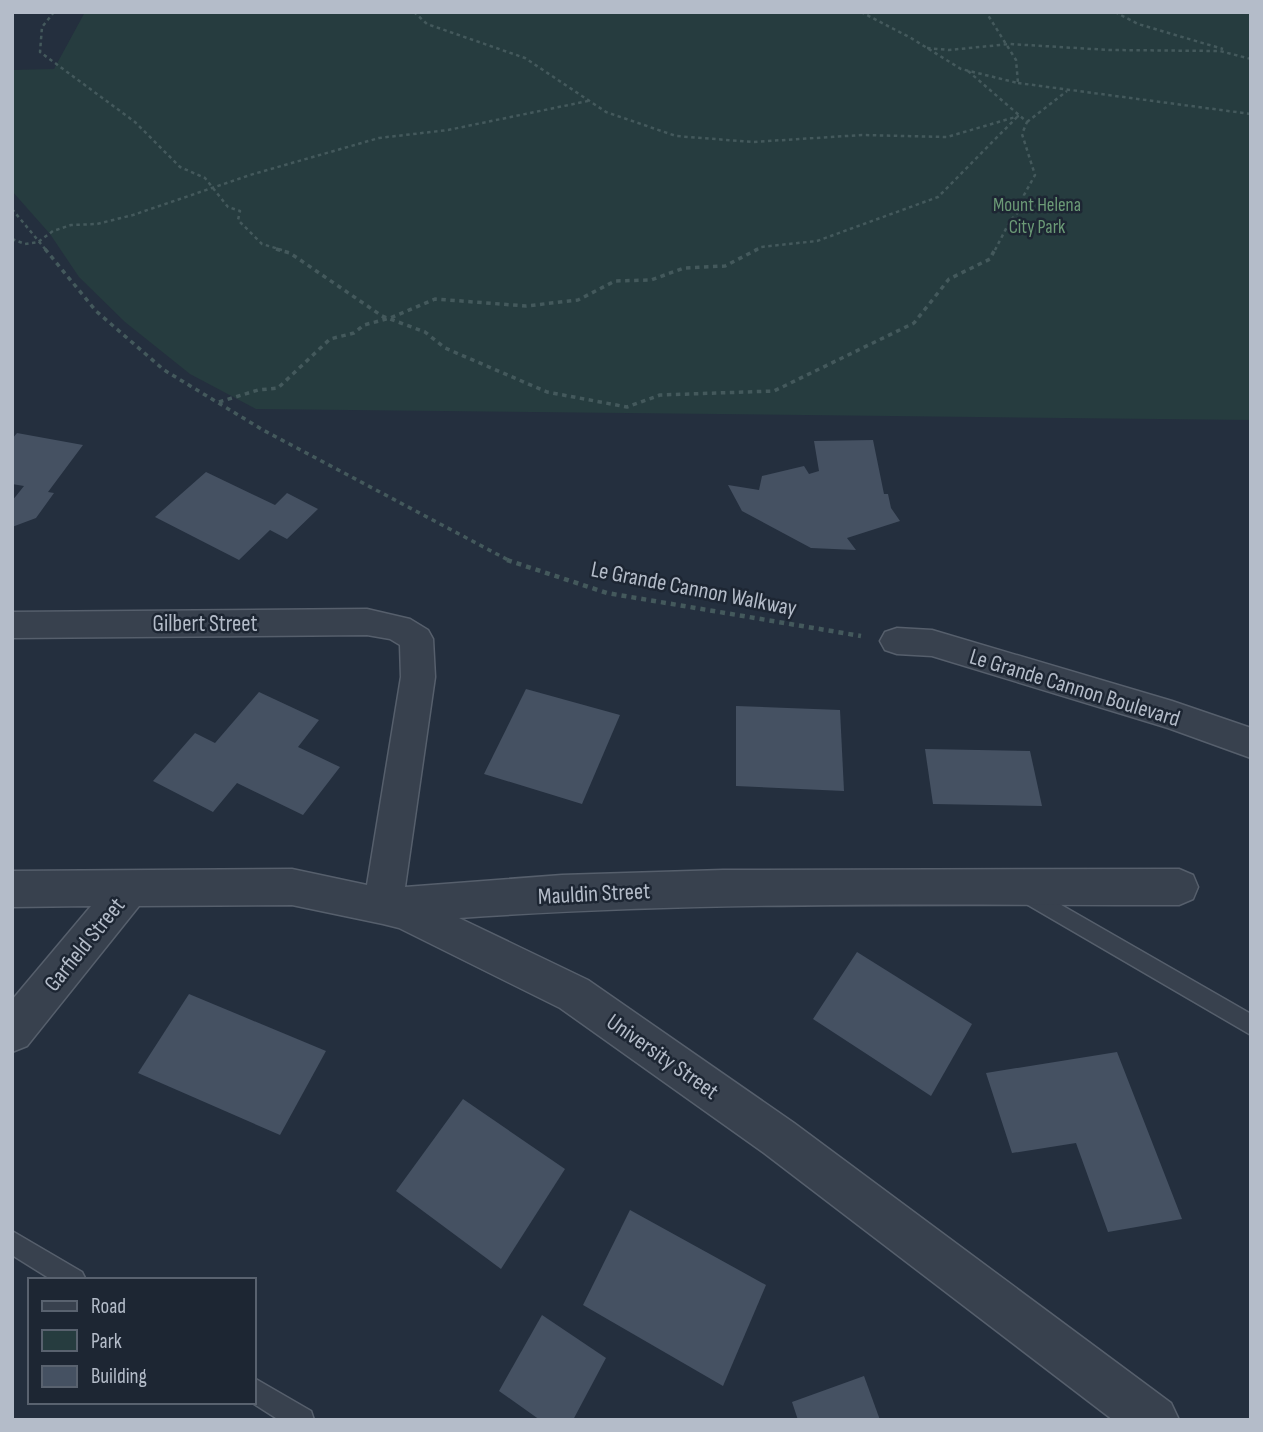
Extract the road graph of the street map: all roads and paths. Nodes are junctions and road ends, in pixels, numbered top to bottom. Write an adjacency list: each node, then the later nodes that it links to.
1 (54, 12): 16 (path)
2 (414, 12): 12 (path)
3 (861, 12): 7 (path)
4 (986, 12): 6 (path)
5 (1115, 12): 8 (path)
6 (1010, 44): 7 (path); 8 (path); 10 (path)
7 (927, 48): 9 (path)
8 (1250, 59)
9 (968, 71): 10 (path); 14 (path)
10 (1018, 83): 11 (path)
11 (1068, 91): 13 (path); 15 (path)
12 (589, 101): 14 (path); 16 (path)
13 (1251, 114)
14 (1019, 115): 15 (path); 20 (path)
15 (1027, 122): 20 (path)
16 (213, 188): 19 (path); 20 (path)
17 (12, 209): 19 (path, Le Grande Cannon Walkway)
18 (12, 239): 19 (path)
19 (38, 242): 21 (path, Le Grande Cannon Walkway)
20 (390, 318): 21 (path)
21 (219, 401): 23 (path, Le Grande Cannon Walkway)
22 (12, 625): 29 (street, Gilbert Street)
23 (897, 641): 24 (street, Le Grande Cannon Boulevard)
24 (1251, 743)
25 (1014, 887): 26 (street, Mauldin Street); 29 (street, Mauldin Street); 30 (lane)
26 (1178, 887)
27 (12, 889): 28 (street, Mauldin Street)
28 (129, 889): 29 (street, Mauldin Street); 31 (street, Garfield Street)
29 (383, 906): 36 (street, University Street)
30 (1251, 1025)
31 (12, 1032)
32 (12, 1242): 33 (lane)
33 (71, 1278)
34 (256, 1391): 35 (lane)
35 (302, 1420)
36 (1154, 1420)

